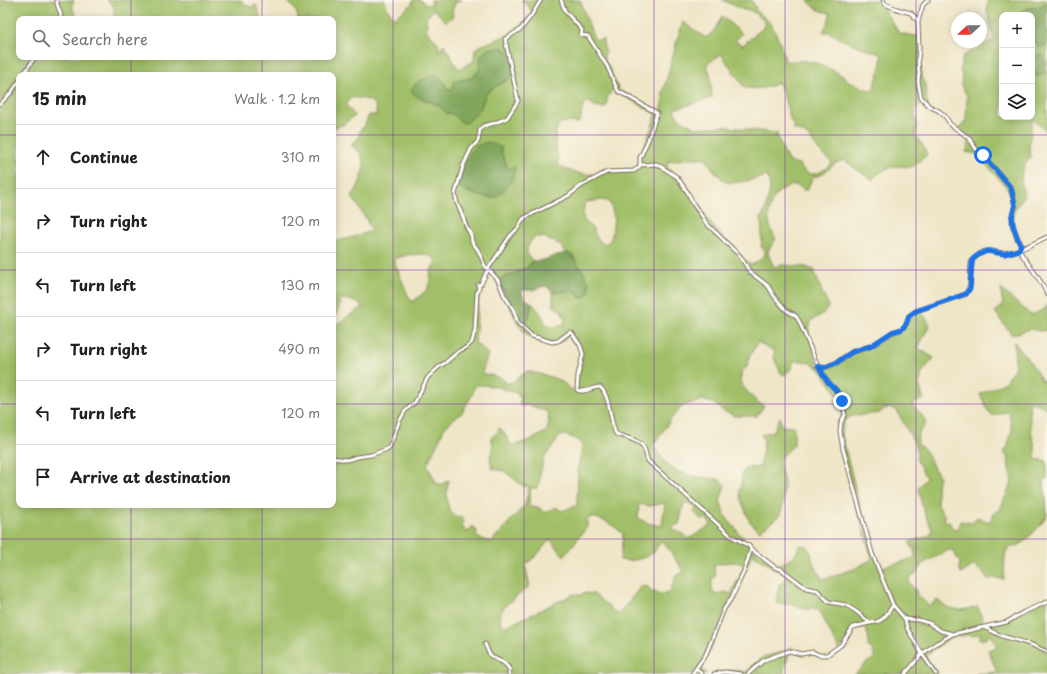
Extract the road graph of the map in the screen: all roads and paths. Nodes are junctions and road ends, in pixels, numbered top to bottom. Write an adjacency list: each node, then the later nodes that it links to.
1 (57, 0): 6 (street)
2 (541, 0): 15 (street)
3 (561, 0): 12 (street)
4 (883, 0): 7 (street)
5 (928, 0): 7 (street)
6 (60, 16)
7 (918, 20): 14 (street)
8 (33, 60): 9 (street)
9 (25, 72)
10 (16, 86): 11 (street)
11 (0, 104)
12 (640, 165): 15 (street); 17 (street)
13 (1047, 238): 14 (street)
14 (1019, 250): 16 (street); 17 (street)
15 (488, 269): 18 (street); 19 (street)
16 (1047, 294)
17 (818, 366): 21 (street)
18 (336, 458)
19 (751, 549): 23 (street); 29 (street)
20 (1047, 602): 24 (street)
21 (893, 605): 22 (street); 23 (street)
22 (905, 619): 25 (street); 28 (street)
23 (870, 623): 35 (street)
24 (985, 628): 25 (street); 27 (street)
25 (953, 634): 28 (street)
26 (485, 644): 30 (street)
27 (1047, 652)
28 (922, 654): 36 (street); 37 (street)
29 (696, 668): 31 (street); 32 (street)
30 (509, 674)
31 (692, 674)
32 (702, 674)
33 (714, 674): 34 (street)
34 (741, 674)
35 (748, 674)
36 (905, 674)
37 (936, 674)

